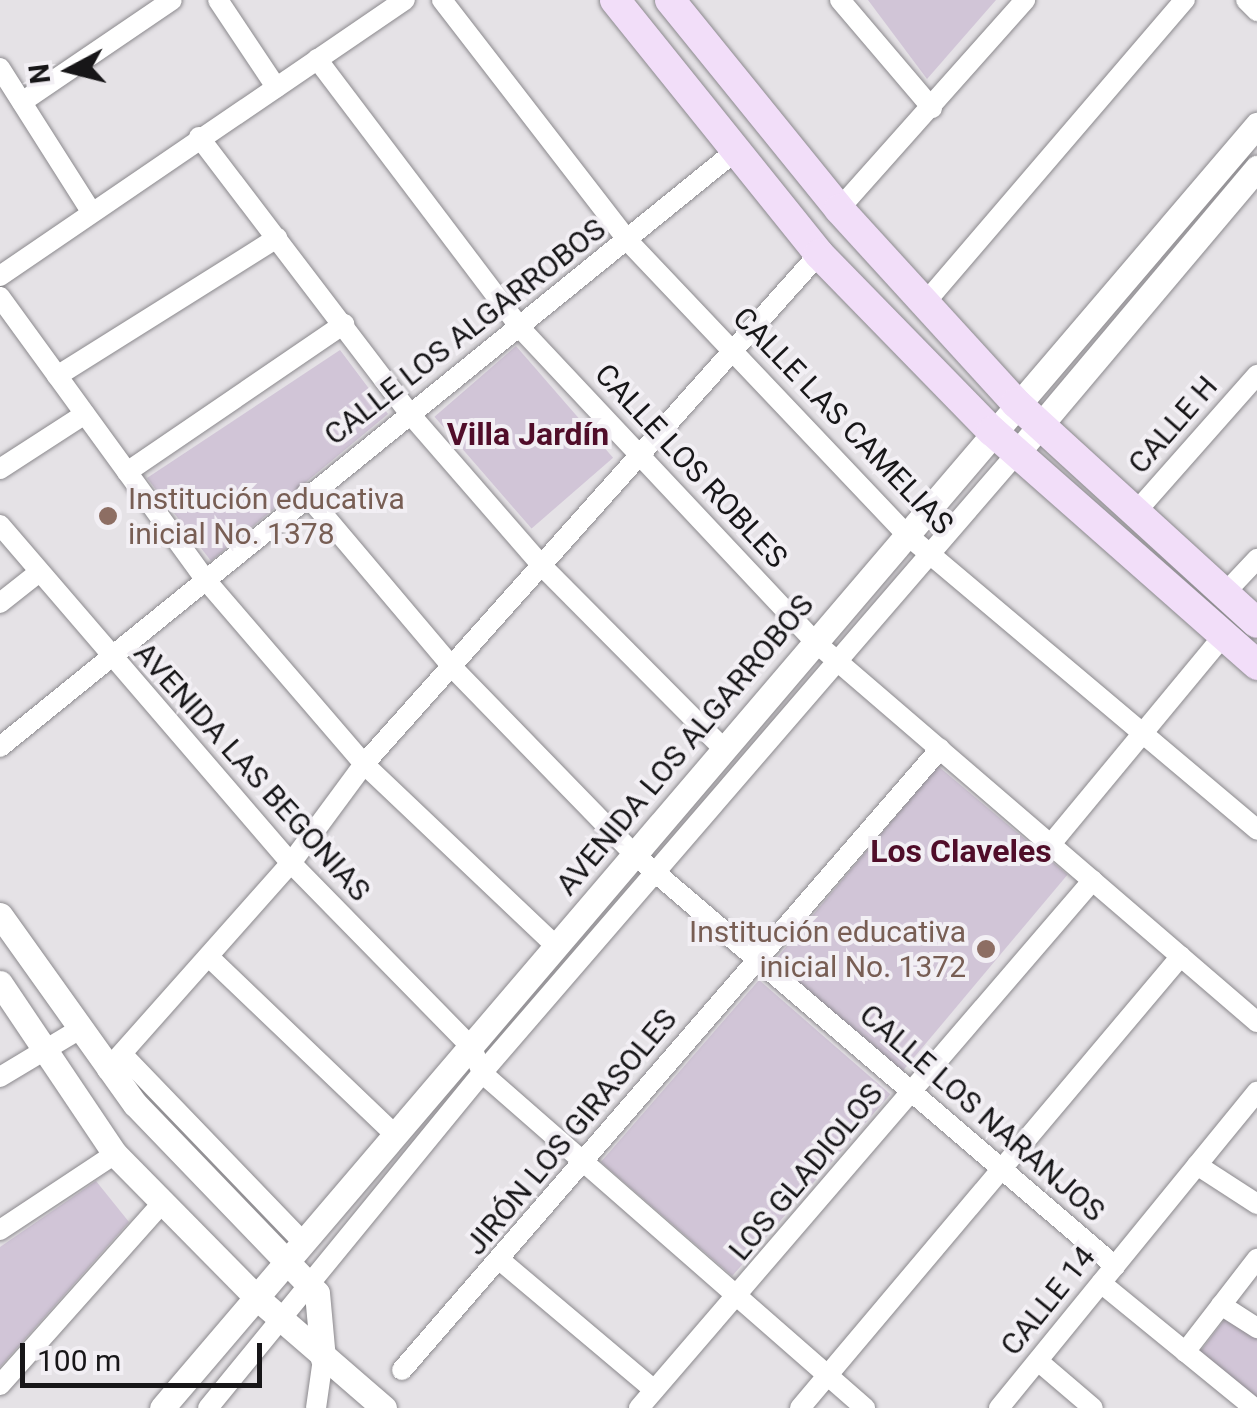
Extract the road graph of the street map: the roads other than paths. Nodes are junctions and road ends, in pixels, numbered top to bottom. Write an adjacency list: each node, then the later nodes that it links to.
1 (172, 0): 15 (street)
2 (218, 0): 14 (street)
3 (405, 0): 12 (street)
4 (442, 0): 24 (street, CALLE LAS CAMELIAS)
5 (615, 0): 19 (main road)
6 (670, 0): 21 (main road)
7 (840, 0): 16 (street)
8 (1025, 0): 16 (street)
9 (1185, 0): 28 (street)
10 (1246, 0): 11 (street)
11 (1257, 10)
12 (317, 58): 14 (street); 30 (street, CALLE LOS ROBLES)
13 (0, 68): 15 (street)
14 (276, 87): 18 (street)
15 (22, 102): 22 (street)
16 (932, 108): 21 (street)
17 (1257, 125): 34 (street, AVENIDA LOS ALGARROBOS)
18 (199, 137): 22 (street); 23 (street)
19 (734, 153): 24 (street, CALLE LOS ALGARROBOS); 25 (main road)
20 (1257, 168): 37 (street, AVENIDA LOS ALGARROBOS)
21 (839, 209): 28 (main road)
22 (90, 210): 26 (street)
23 (278, 238): 29 (street); 33 (street)
24 (628, 242): 30 (street, CALLE LOS ALGARROBOS); 31 (street, CALLE LAS CAMELIAS)
25 (819, 254): 31 (street); 38 (main road)
26 (0, 276)
27 (0, 297): 33 (street)
28 (924, 304): 34 (main road)
29 (344, 324): 36 (street); 42 (street)
30 (522, 331): 36 (street, CALLE LOS ALGARROBOS); 39 (street, CALLE LOS ROBLES)
31 (731, 350): 39 (street); 46 (street, CALLE LAS CAMELIAS)
32 (1257, 375): 44 (street, CALLE H)
33 (57, 376): 35 (street)
34 (1016, 403): 37 (main road); 38 (street, AVENIDA LOS ALGARROBOS)
35 (85, 414): 41 (street); 42 (street)
36 (410, 414): 43 (street, CALLE LOS ALGARROBOS); 48 (street)
37 (1040, 424): 40 (street, AVENIDA LOS ALGARROBOS); 44 (main road)
38 (992, 430): 40 (main road); 46 (street, AVENIDA LOS ALGARROBOS)
39 (637, 452): 48 (street); 55 (street, CALLE LOS ROBLES)
40 (1017, 452): 46 (street, AVENIDA LOS ALGARROBOS); 54 (main road)
41 (0, 469)
42 (127, 472): 50 (street)
43 (306, 494): 50 (street, CALLE LOS ALGARROBOS); 59 (street, CALLE LOS NARANJOS)
44 (1134, 514): 51 (main road)
45 (0, 525): 49 (street, AVENIDA LAS BEGONIAS)
46 (916, 542): 55 (street, AVENIDA LOS ALGARROBOS); 57 (street, AVENIDA LOS ALGARROBOS); 60 (street, CALLE LAS CAMELIAS)
47 (1257, 560): 51 (street)
48 (542, 566): 59 (street); 62 (street)
49 (38, 573): 52 (street); 56 (street, AVENIDA LAS BEGONIAS)
50 (204, 578): 56 (street, CALLE LOS ALGARROBOS); 64 (street)
51 (1223, 596): 53 (main road)
52 (0, 603)
53 (1257, 623)
54 (1223, 636): 58 (main road); 60 (street)
55 (815, 642): 57 (street, CALLE LOS ROBLES); 62 (street, AVENIDA LOS ALGARROBOS)
56 (111, 662): 61 (street, CALLE LOS ALGARROBOS); 68 (street, AVENIDA LAS BEGONIAS)
57 (841, 664): 63 (street, CALLE LOS ROBLES); 69 (street, AVENIDA LOS ALGARROBOS)
58 (1257, 665)
59 (453, 668): 64 (street); 67 (street, CALLE LOS NARANJOS)
60 (1143, 734): 65 (street, CALLE LAS CAMELIAS); 66 (street)
61 (0, 746)
62 (724, 749): 67 (street, AVENIDA LOS ALGARROBOS)
63 (940, 749): 66 (street, CALLE LOS ROBLES); 75 (street, JIRÓN LOS GIRASOLES)
64 (364, 764): 68 (street); 72 (street)
65 (1257, 830)
66 (1051, 844): 70 (street, CALLE LOS ROBLES)
67 (634, 855): 69 (street, CALLE LOS NARANJOS); 72 (street, AVENIDA LOS ALGARROBOS)
68 (292, 864): 74 (street); 80 (street, AVENIDA LAS BEGONIAS)
69 (656, 874): 75 (street, CALLE LOS NARANJOS); 82 (street, AVENIDA LOS ALGARROBOS)
70 (1093, 880): 73 (street, CALLE LOS ROBLES); 85 (street, LOS GLADIOLOS)
71 (0, 914): 78 (street)
72 (557, 947): 80 (street, AVENIDA LOS ALGARROBOS)
73 (1181, 956): 77 (street, CALLE LOS ROBLES); 90 (street)
74 (209, 957): 81 (street); 86 (street)
75 (756, 958): 85 (street, CALLE LOS NARANJOS); 89 (street, JIRÓN LOS GIRASOLES)
76 (0, 983): 79 (street)
77 (1257, 1022)
78 (80, 1029): 79 (street); 81 (street)
79 (42, 1046): 83 (street); 87 (street)
80 (472, 1048): 82 (street); 86 (street, AVENIDA LOS ALGARROBOS)
81 (114, 1062): 94 (street)
82 (482, 1073): 89 (street); 99 (street, AVENIDA LOS ALGARROBOS)
83 (0, 1077)
84 (1257, 1092): 88 (street, CALLE 14)
85 (912, 1093): 90 (street, CALLE LOS NARANJOS); 101 (street, LOS GLADIOLOS)
86 (394, 1134): 94 (street, AVENIDA LOS ALGARROBOS)
87 (115, 1154): 91 (street); 93 (street)
88 (1197, 1165): 92 (street); 97 (street, CALLE 14)
89 (583, 1169): 96 (street, JIRÓN LOS GIRASOLES); 101 (street)
90 (1004, 1171): 97 (street, CALLE LOS NARANJOS); 110 (street)
91 (161, 1204): 100 (street); 111 (street)
92 (1257, 1204)
93 (0, 1230)
94 (296, 1252): 99 (street); 100 (street, AVENIDA LOS ALGARROBOS)
95 (1257, 1259): 102 (street)
96 (501, 1261): 109 (street, JIRÓN LOS GIRASOLES); 112 (street)
97 (1115, 1266): 98 (street, CALLE 14)
98 (1101, 1283): 106 (street); 108 (street, CALLE 14)
99 (311, 1286): 103 (street, AVENIDA LOS ALGARROBOS); 107 (street)
100 (257, 1298): 103 (street); 105 (street, AVENIDA LOS ALGARROBOS)
101 (737, 1300): 110 (street); 112 (street, LOS GLADIOLOS)
102 (1221, 1305): 104 (street); 106 (street)
103 (285, 1324): 107 (street); 113 (street, AVENIDA LOS ALGARROBOS)
104 (1257, 1328)
105 (211, 1351): 113 (street); 114 (street, AVENIDA LOS ALGARROBOS)
106 (1185, 1352): 122 (street)
107 (323, 1359): 115 (street); 116 (street)
108 (1038, 1361): 120 (street, CALLE 14); 121 (street)
109 (402, 1370)
110 (826, 1376): 118 (street); 119 (street)
111 (0, 1385)
112 (654, 1390): 117 (street, LOS GLADIOLOS)
113 (215, 1400)
114 (162, 1408)
115 (316, 1408)
116 (384, 1408)
117 (639, 1408)
118 (800, 1408)
119 (865, 1408)
120 (1000, 1408)
121 (1093, 1408)
122 (1254, 1408)

